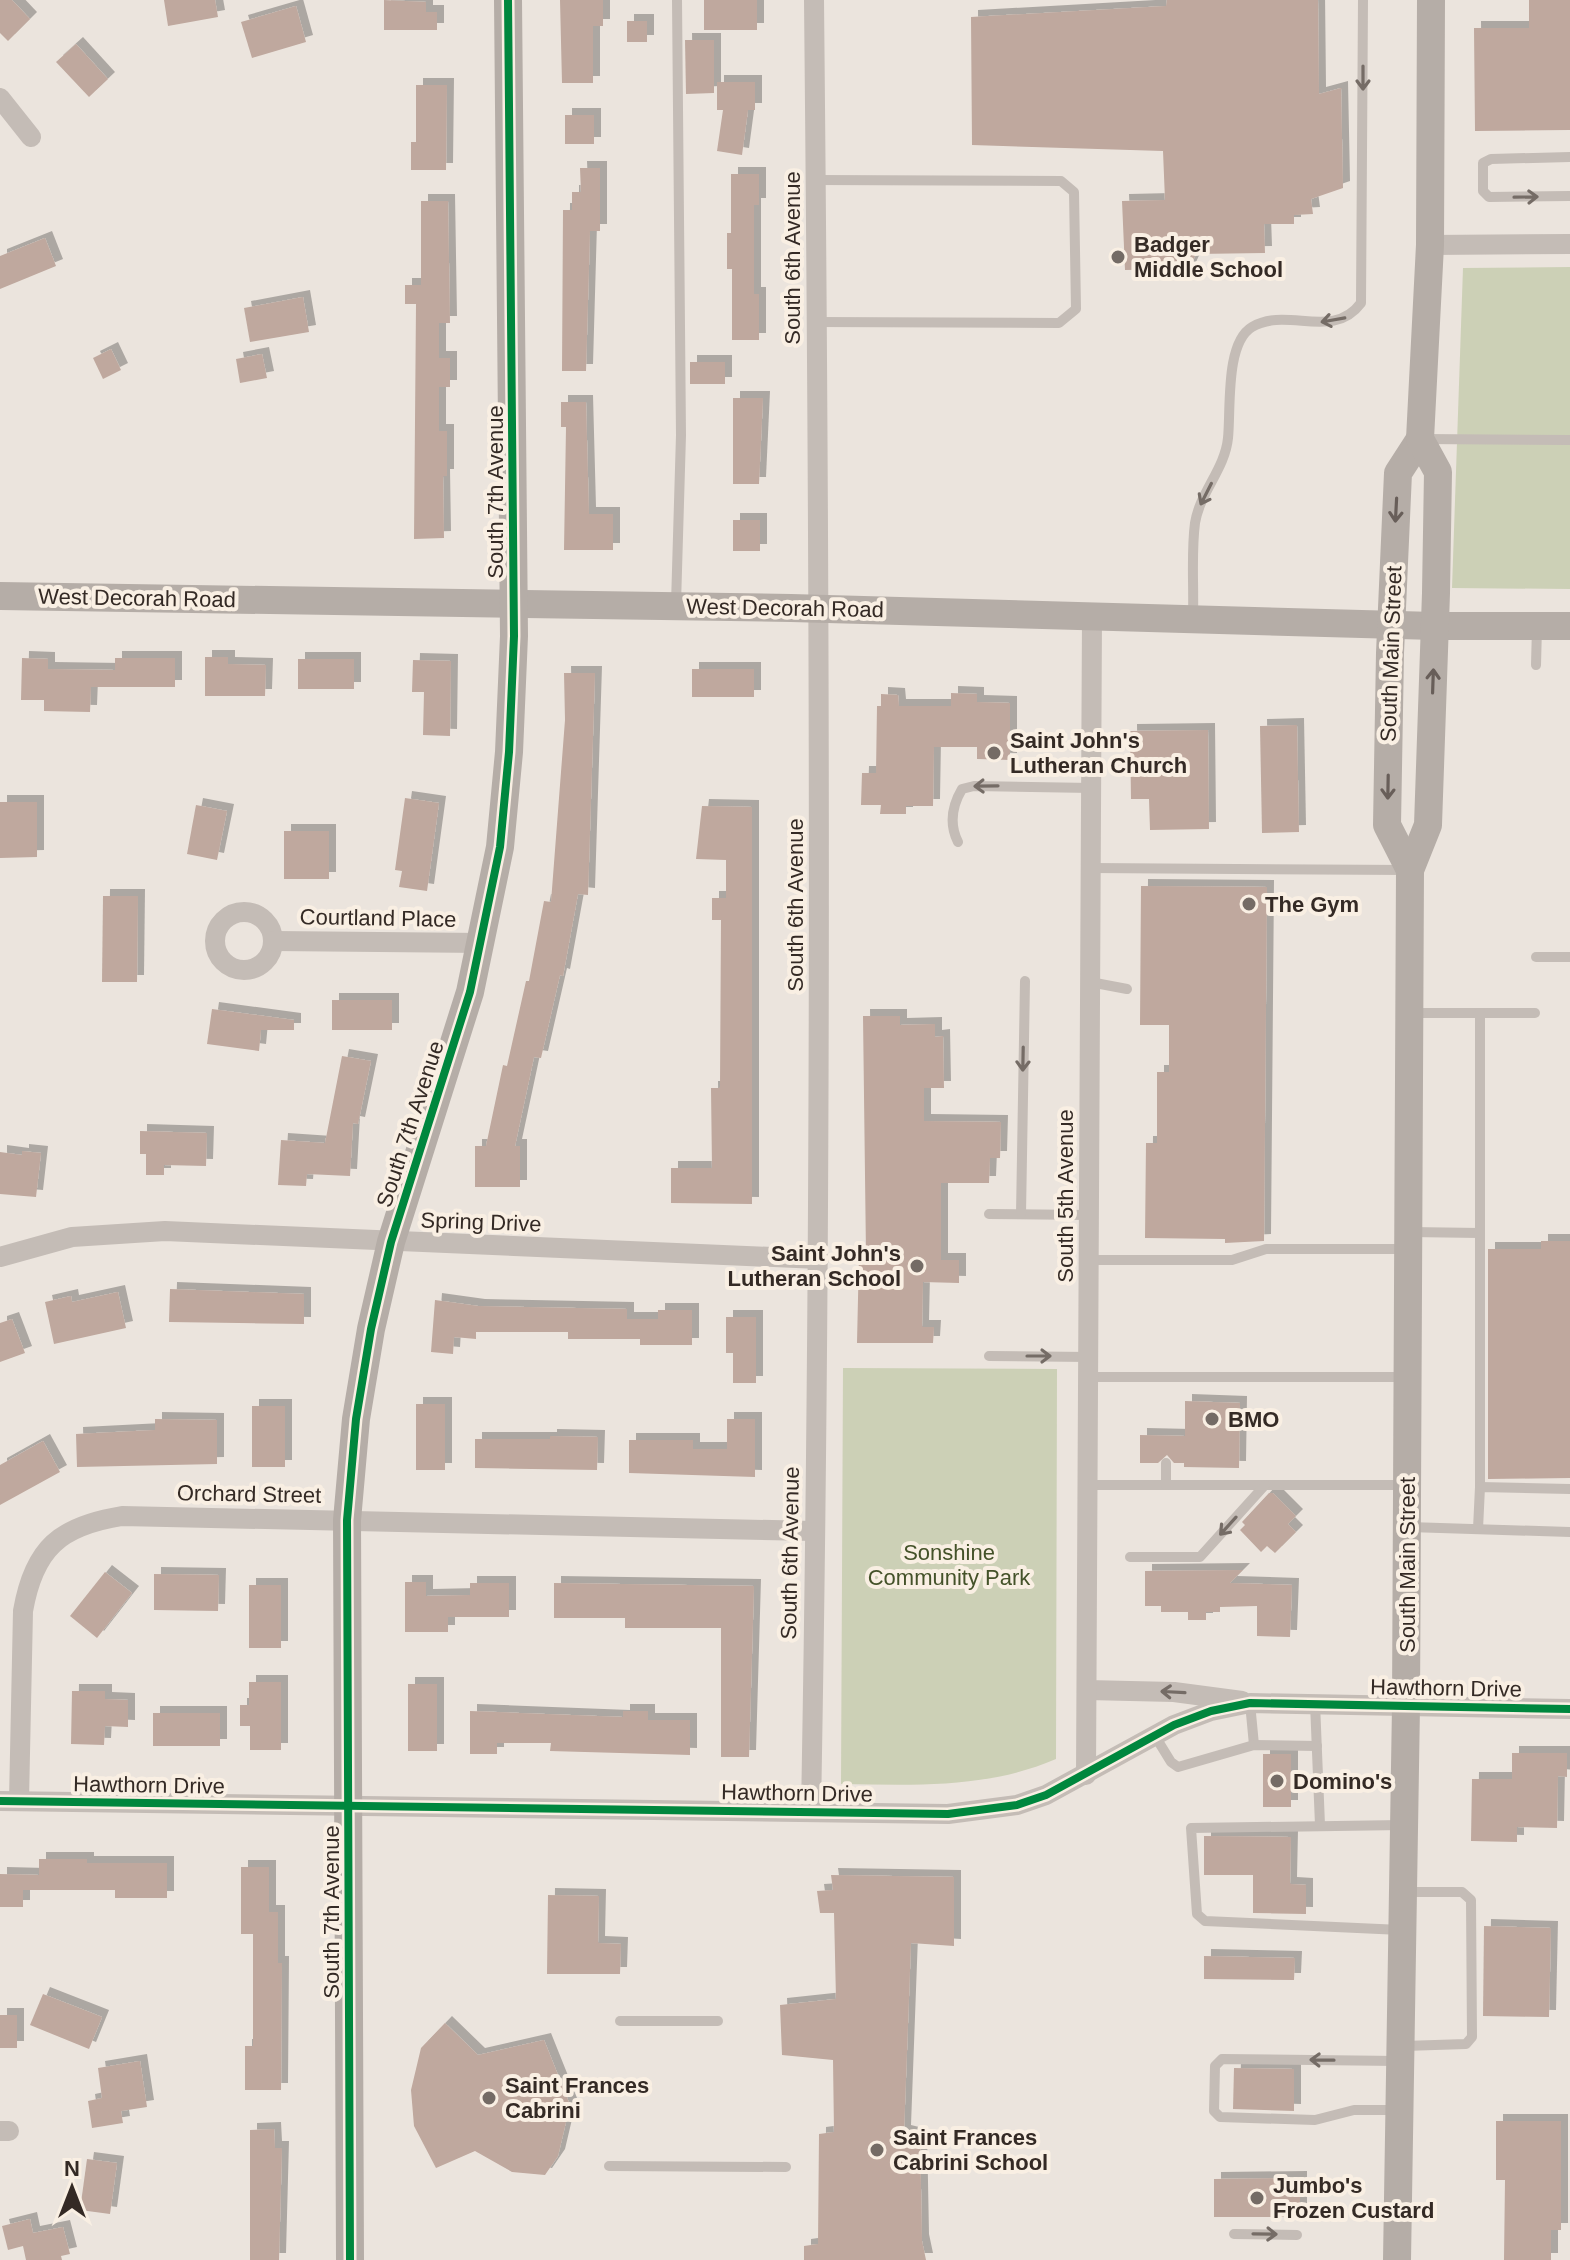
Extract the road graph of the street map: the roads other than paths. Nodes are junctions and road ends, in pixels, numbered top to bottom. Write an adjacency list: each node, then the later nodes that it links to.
1 (508, 0): 17 (street, South 7th Avenue)
2 (677, 0): 18 (lane)
3 (814, 0): 9 (street, South 6th Avenue)
4 (1363, 0): 21 (lane, one-way to 21)
5 (1431, 0): 12 (street, South Main Street)
6 (0, 98): 7 (street)
7 (31, 137)
8 (1570, 157): 10 (lane, one-way to 10)
9 (816, 180): 13 (street, South 6th Avenue); 13 (lane)
10 (1570, 196)
11 (1570, 244): 12 (street)
12 (1430, 245): 14 (street, South Main Street)
13 (817, 322): 19 (street, South 6th Avenue)
14 (1420, 439): 15 (lane); 22 (street, South Main Street, one-way to 22); 24 (street, South Main Street)
15 (1570, 440)
16 (0, 596): 17 (street, West Decorah Road)
17 (513, 603): 18 (street, West Decorah Road); 32 (street, South 7th Avenue)
18 (676, 606): 19 (street, West Decorah Road)
19 (819, 609): 20 (street, West Decorah Road); 48 (street, South 6th Avenue)
20 (1092, 617): 21 (street, West Decorah Road); 27 (street, South 5th Avenue)
21 (1193, 619): 22 (street, West Decorah Road)
22 (1391, 625): 24 (street, West Decorah Road); 30 (street, South Main Street, one-way to 30)
23 (1537, 625): 24 (street, West Decorah Road); 25 (street, West Decorah Road); 26 (lane)
24 (1435, 626): 30 (street, South Main Street, one-way to 24)
25 (1570, 626)
26 (1536, 665)
27 (1092, 788): 28 (lane, one-way to 28); 29 (street, South 5th Avenue)
28 (958, 842)
29 (1091, 868): 30 (lane); 36 (street, South 5th Avenue)
30 (1410, 870): 38 (street, South Main Street)
31 (274, 941): 32 (street, Courtland Place)
32 (483, 943): 46 (street, South 7th Avenue)
33 (1536, 957): 34 (lane)
34 (1570, 957)
35 (1025, 981): 42 (lane, one-way to 42)
36 (1090, 982): 37 (lane); 43 (street, South 5th Avenue)
37 (1127, 989)
38 (1409, 1013): 39 (lane); 45 (street, South Main Street)
39 (1480, 1013): 40 (lane); 44 (lane)
40 (1535, 1013)
41 (989, 1214): 42 (lane)
42 (1021, 1214): 43 (lane)
43 (1089, 1215): 49 (street, South 5th Avenue)
44 (1480, 1233): 45 (lane); 58 (lane)
45 (1408, 1241): 49 (lane); 52 (street, South Main Street)
46 (391, 1242): 47 (street, Spring Drive); 48 (street, Spring Drive); 60 (street, South 7th Avenue)
47 (0, 1257)
48 (819, 1259): 63 (street, South 6th Avenue)
49 (1089, 1260): 51 (street, South 5th Avenue)
50 (989, 1356): 51 (lane, one-way to 51)
51 (1089, 1367): 52 (lane); 54 (street, South 5th Avenue)
52 (1407, 1377): 57 (street, South Main Street)
53 (1166, 1463): 55 (lane)
54 (1088, 1485): 55 (lane); 66 (street, South 5th Avenue)
55 (1166, 1485): 56 (lane)
56 (1265, 1485): 57 (lane); 65 (lane, one-way to 65)
57 (1407, 1485): 61 (street, South Main Street)
58 (1480, 1487): 59 (lane); 62 (lane)
59 (1570, 1489)
60 (347, 1520): 63 (street, Orchard Street); 75 (street, Orchard Street); 76 (street, South 7th Avenue)
61 (1407, 1527): 62 (lane); 69 (street, South Main Street)
62 (1478, 1529): 64 (lane)
63 (814, 1531): 77 (street, South 6th Avenue)
64 (1570, 1532)
65 (1130, 1557)
66 (1087, 1690): 67 (street, one-way to 66); 74 (street, South 5th Avenue)
67 (1250, 1703): 68 (street, Hawthorn Drive); 71 (street, Hawthorn Drive); 72 (lane)
68 (1315, 1703): 69 (street, Hawthorn Drive); 73 (lane)
69 (1406, 1706): 70 (street, Hawthorn Drive); 79 (street, South Main Street)
70 (1570, 1709)
71 (1155, 1736): 72 (lane); 74 (street, Hawthorn Drive)
72 (1254, 1745): 73 (lane)
73 (1317, 1746): 78 (lane)
74 (1086, 1775): 77 (street, Hawthorn Drive)
75 (9, 1801): 76 (street, Hawthorn Drive)
76 (348, 1806): 77 (street, Hawthorn Drive); 90 (street, South 7th Avenue)
77 (811, 1811)
78 (1320, 1825): 79 (lane); 81 (lane)
79 (1404, 1825): 80 (street, South Main Street)
80 (1403, 1892): 81 (street, South Main Street); 84 (lane)
81 (1402, 1930): 84 (street, South Main Street)
82 (620, 2021): 83 (lane)
83 (718, 2021)
84 (1400, 2054): 85 (street, South Main Street); 85 (lane, one-way to 85)
85 (1400, 2110): 91 (street, South Main Street)
86 (609, 2166): 87 (lane)
87 (786, 2167)
88 (1234, 2234): 89 (lane, one-way to 89)
89 (1297, 2235)
90 (350, 2260)
91 (1397, 2260)

